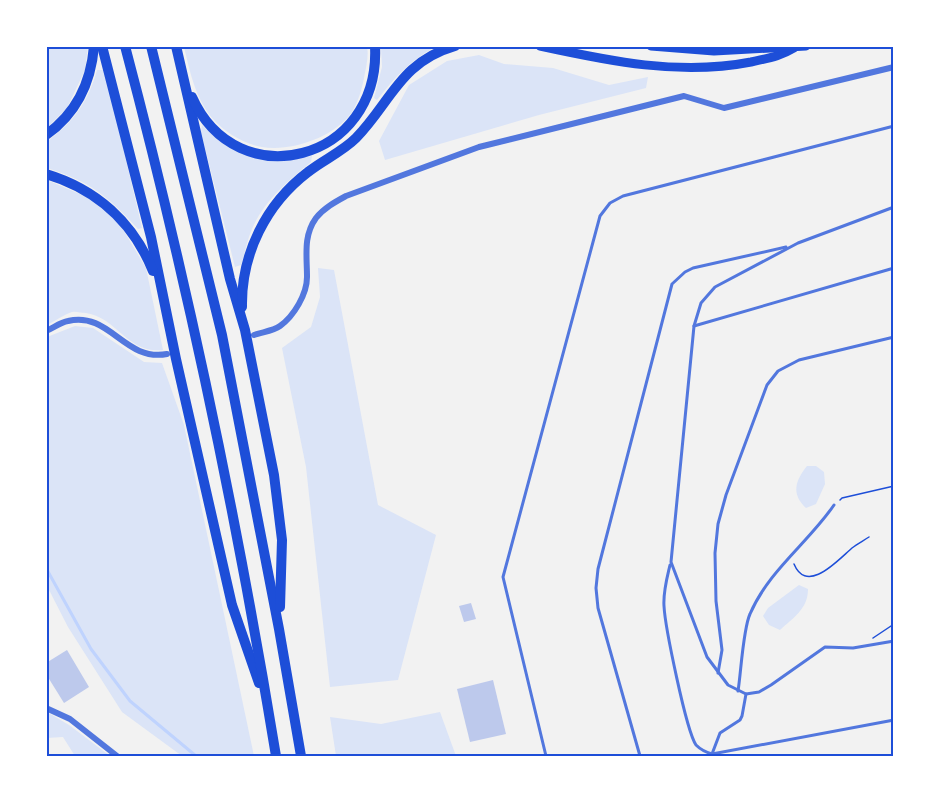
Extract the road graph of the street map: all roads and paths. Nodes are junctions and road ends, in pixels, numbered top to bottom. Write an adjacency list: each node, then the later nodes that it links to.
1 (94, 46): 15 (highway)
2 (102, 46): 20 (highway)
3 (124, 46): 39 (highway)
4 (151, 46): 32 (highway)
5 (176, 46): 13 (highway)
6 (375, 46): 13 (highway)
7 (454, 46): 23 (highway)
8 (540, 46): 11 (highway)
9 (651, 46): 11 (highway)
10 (806, 46): 11 (highway)
11 (794, 48)
12 (894, 67): 23 (street)
13 (183, 76): 23 (highway)
14 (894, 126): 45 (lane)
15 (46, 135)
16 (46, 174): 20 (highway)
17 (894, 207): 18 (lane)
18 (792, 246): 21 (lane); 46 (lane)
19 (894, 268): 21 (lane)
20 (162, 291): 25 (highway)
21 (694, 326): 30 (lane)
22 (46, 331): 25 (street)
23 (247, 332): 32 (highway)
24 (894, 336): 35 (lane)
25 (172, 353): 39 (highway)
26 (894, 486): 27 (path)
27 (834, 506): 29 (lane)
28 (869, 537): 29 (path)
29 (790, 555): 36 (lane)
30 (670, 562): 35 (lane); 41 (lane)
31 (894, 624): 34 (path)
32 (279, 629): 44 (highway)
33 (894, 641): 34 (lane)
34 (860, 647): 37 (lane)
35 (718, 673): 36 (lane)
36 (738, 691): 37 (lane)
37 (746, 694): 41 (lane)
38 (46, 708): 42 (street)
39 (269, 712): 43 (highway)
40 (894, 720): 41 (lane)
41 (712, 754): 47 (lane)
42 (117, 756)
43 (276, 756)
44 (301, 756)
45 (546, 756)
46 (640, 756)
47 (707, 756)

